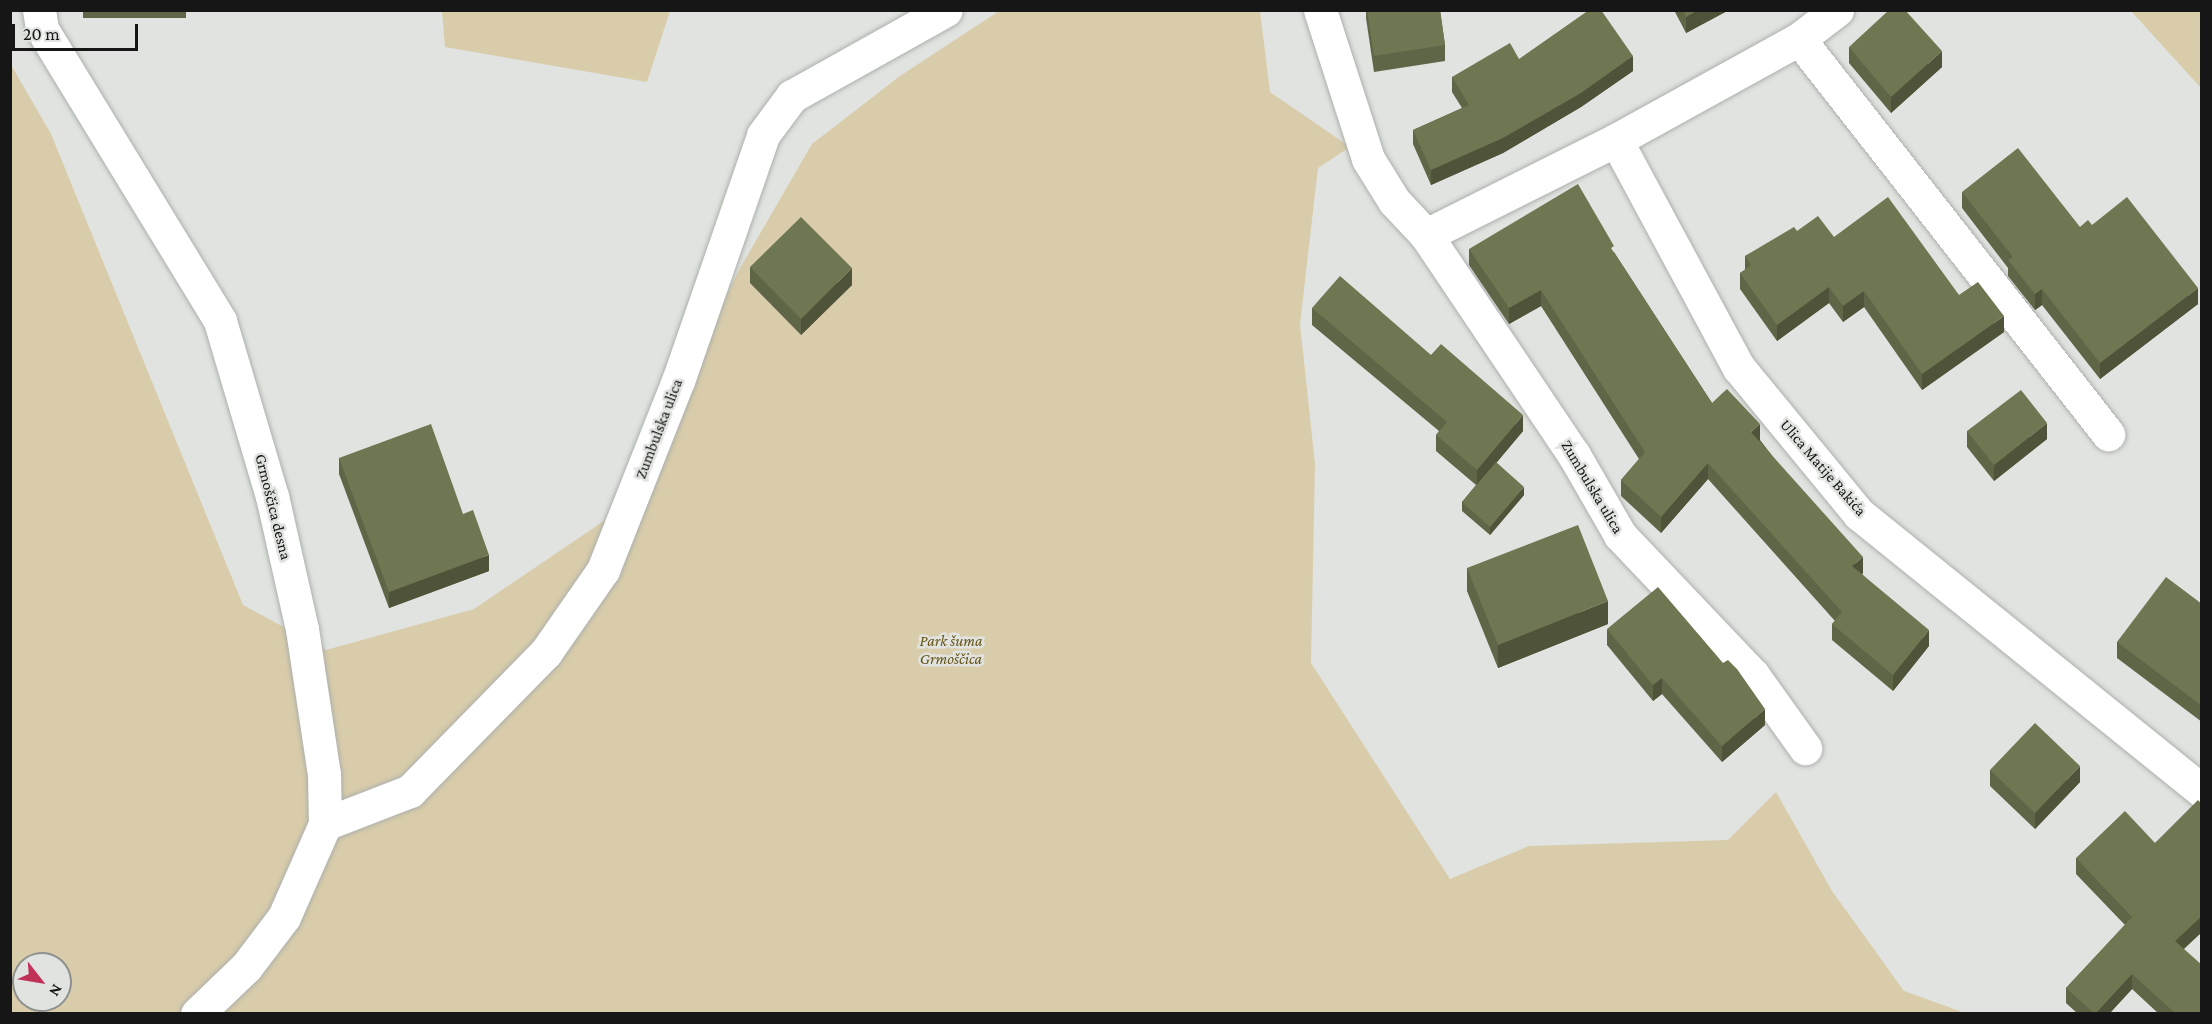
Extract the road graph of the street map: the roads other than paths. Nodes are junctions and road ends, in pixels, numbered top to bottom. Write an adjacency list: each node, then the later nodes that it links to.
1 (39, 10): 11 (street, Grmoščica desna)
2 (946, 10): 11 (street, Zumbulska ulica)
3 (1320, 10): 7 (street, Zumbulska ulica)
4 (1837, 10): 5 (street)
5 (1799, 39): 6 (street); 8 (street)
6 (1616, 140): 7 (street); 10 (street, Ulica Matije Bakića)
7 (1426, 235): 9 (street, Zumbulska ulica)
8 (2108, 434)
9 (1805, 748)
10 (2202, 791)
11 (325, 824): 12 (street, Grmoščica desna)
12 (197, 1014)

